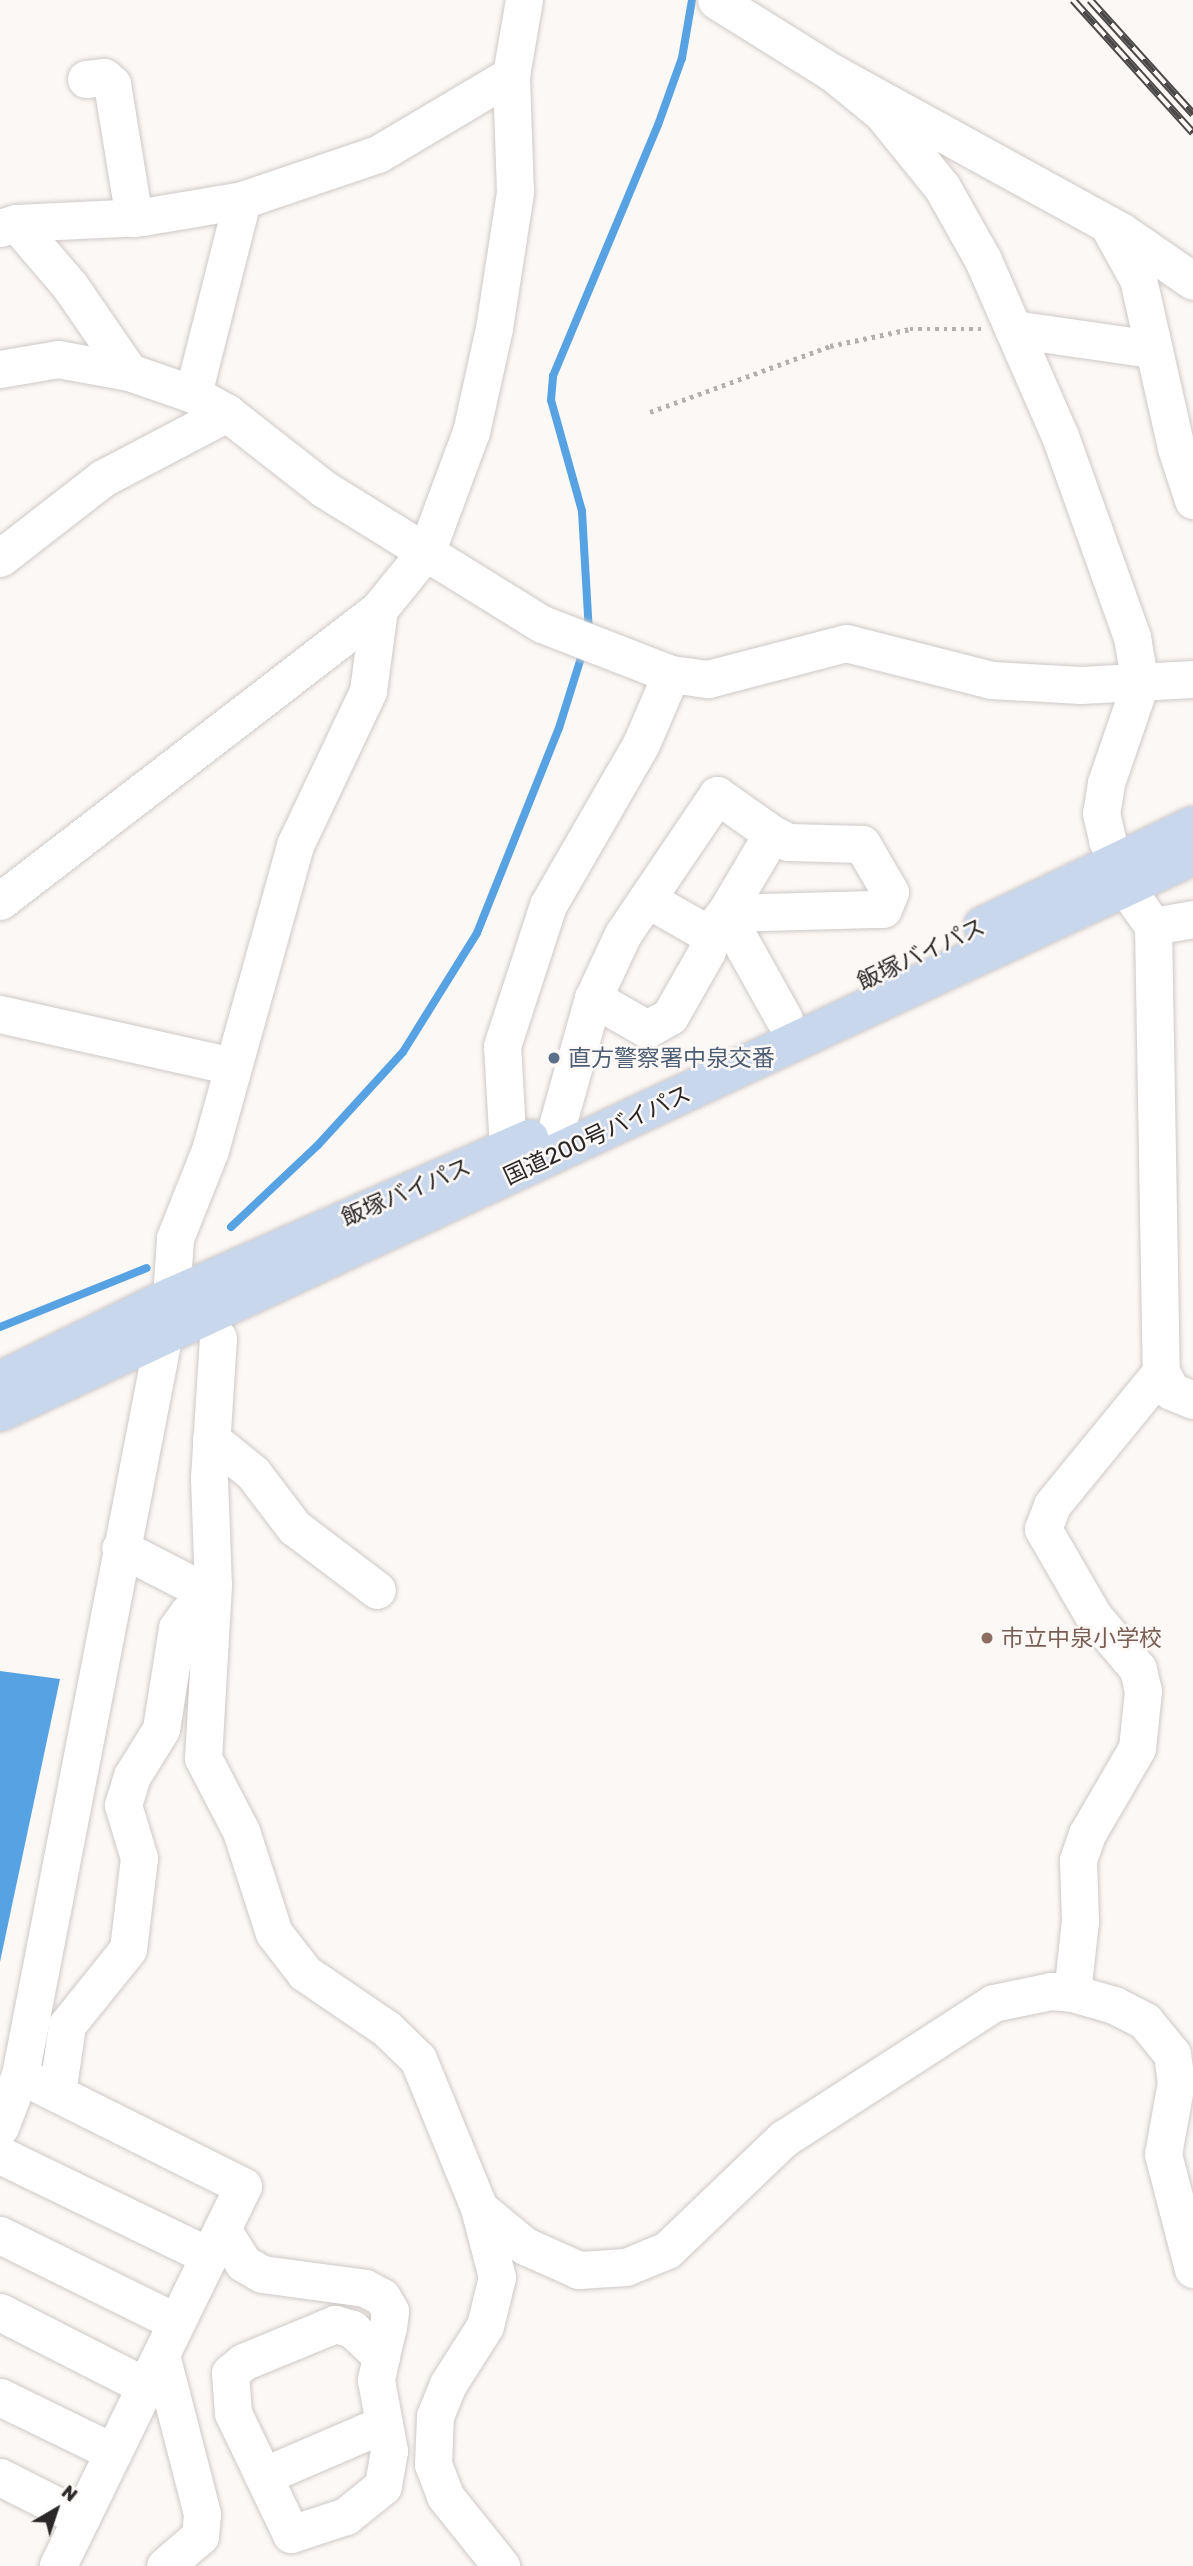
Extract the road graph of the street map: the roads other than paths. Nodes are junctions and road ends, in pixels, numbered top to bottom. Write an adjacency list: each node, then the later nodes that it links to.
1 (523, 0): 4 (street)
2 (716, 0): 3 (street)
3 (833, 73): 8 (street); 11 (street)
4 (511, 75): 6 (street); 18 (street)
5 (86, 79): 7 (street)
6 (242, 200): 7 (street); 15 (street)
7 (134, 218): 9 (street)
8 (1108, 224): 10 (street); 12 (street)
9 (8, 225): 14 (street)
10 (1193, 281)
11 (1013, 329): 12 (street); 23 (street)
12 (1152, 349): 17 (street)
13 (0, 369): 14 (street)
14 (130, 372): 15 (street)
15 (194, 394): 16 (street)
16 (227, 414): 18 (street); 19 (street)
17 (1193, 500)
18 (427, 550): 20 (street); 21 (street)
19 (0, 558)
20 (379, 609): 29 (street); 36 (street)
21 (671, 674): 23 (street); 38 (street)
22 (1193, 679): 23 (street)
23 (1140, 684): 27 (street)
24 (1193, 825): 27 (highway, 飯塚バイパス)
25 (772, 834): 28 (street); 31 (street); 31 (street)
26 (1193, 856): 27 (highway, 国道200号バイパス)
27 (1121, 877): 32 (street); 35 (highway, 飯塚バイパス); 40 (highway, 国道200号バイパス)
28 (647, 899): 31 (street); 33 (street)
29 (0, 901)
30 (1193, 919): 32 (street)
31 (717, 924): 33 (street); 35 (street)
32 (1153, 926): 42 (street)
33 (593, 998): 37 (street)
34 (0, 1014): 36 (street)
35 (784, 1019): 37 (highway, 飯塚バイパス)
36 (232, 1066): 39 (street)
37 (556, 1126): 38 (highway, 飯塚バイパス)
38 (508, 1149): 39 (highway, 飯塚バイパス)
39 (171, 1297): 40 (street); 43 (highway, 飯塚バイパス)
40 (160, 1336): 45 (highway, 国道200号バイパス); 47 (street)
41 (218, 1338): 46 (street)
42 (1161, 1372): 44 (street); 50 (street)
43 (0, 1381)
44 (1193, 1399)
45 (0, 1412)
46 (211, 1439): 48 (street); 49 (street)
47 (120, 1548): 49 (street); 51 (street)
48 (377, 1590)
49 (212, 1595): 52 (street); 55 (street)
50 (1072, 1993): 55 (street); 58 (street)
51 (20, 2075): 52 (street); 53 (street)
52 (57, 2093): 57 (street)
53 (0, 2127)
54 (0, 2155): 57 (street)
55 (480, 2208): 71 (street)
56 (0, 2235): 60 (street)
57 (215, 2242): 60 (street); 61 (street)
58 (1193, 2269)
59 (0, 2312): 62 (street)
60 (176, 2322): 62 (street)
61 (381, 2356): 64 (street); 66 (street)
62 (153, 2371): 65 (street); 70 (street)
63 (0, 2397): 65 (street)
64 (384, 2424): 66 (street); 66 (street)
65 (113, 2452): 68 (street)
66 (263, 2476)
67 (0, 2477): 68 (street)
68 (82, 2518): 69 (street)
69 (58, 2566)
70 (165, 2566)
71 (501, 2566)

